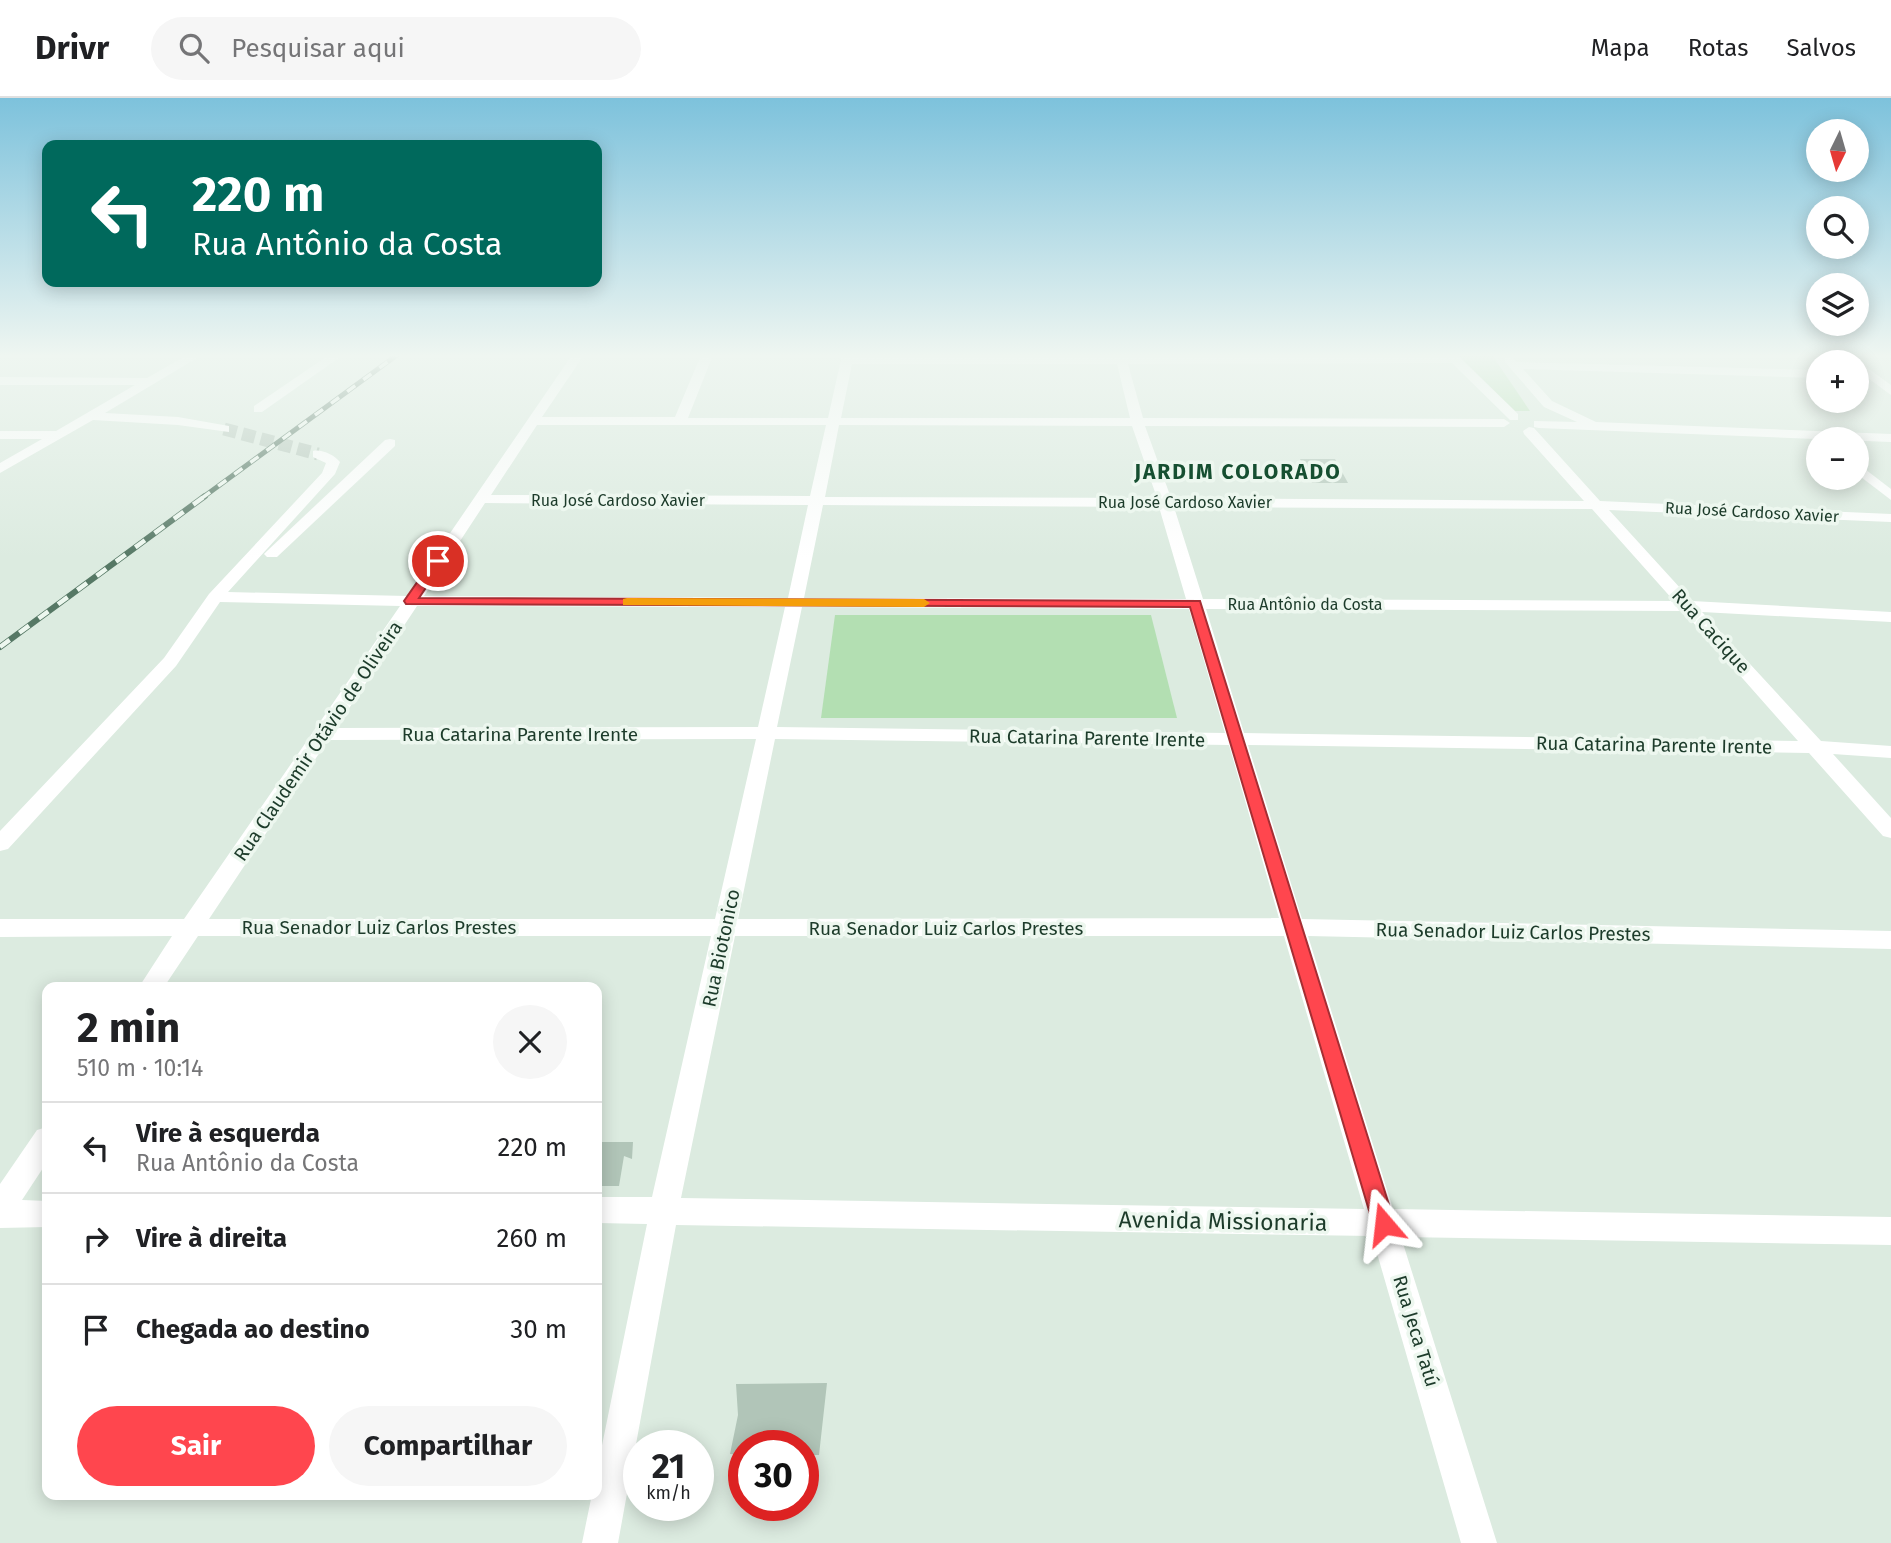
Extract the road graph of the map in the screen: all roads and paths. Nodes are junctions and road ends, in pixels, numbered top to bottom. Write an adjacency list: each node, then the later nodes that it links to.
1 (80, 422): 13 (street)
2 (186, 422): 11 (street)
3 (531, 422): 22 (street, Rua Claudemir Otávio de Oliveira)
4 (834, 422): 23 (street, Rua Biotonico)
5 (1137, 422): 24 (street, Rua Jeca Tatú)
6 (1521, 422): 9 (street)
7 (1536, 422): 9 (street)
8 (1588, 422): 10 (street)
9 (1533, 425): 10 (street); 25 (street, Rua Cacique)
10 (1598, 427): 14 (street)
11 (225, 429)
12 (0, 435): 13 (street)
13 (58, 435): 19 (street)
14 (1806, 437)
15 (1869, 438): 16 (street)
16 (1891, 438)
17 (390, 443): 27 (street)
18 (318, 454): 27 (street)
19 (0, 469)
20 (1869, 477): 21 (street)
21 (1891, 496)
22 (479, 499): 23 (street, Rua José Cardoso Xavier); 28 (street, Rua Claudemir Otávio de Oliveira)
23 (815, 500): 24 (street, Rua José Cardoso Xavier); 29 (street, Rua Biotonico)
24 (1165, 502): 25 (street, Rua José Cardoso Xavier); 30 (street, Rua Jeca Tatú)
25 (1595, 505): 26 (street, Rua José Cardoso Xavier); 31 (street, Rua Cacique)
26 (1891, 518)
27 (221, 597): 28 (street, Rua Antônio da Costa); 39 (street)
28 (411, 601): 29 (street, Rua Antônio da Costa); 34 (street, Rua Claudemir Otávio de Oliveira)
29 (795, 603): 30 (street, Rua Antônio da Costa); 33 (street, Rua Biotonico)
30 (1195, 603): 31 (street, Rua Antônio da Costa); 35 (street, Rua Jeca Tatú)
31 (1689, 606): 32 (street, Rua Antônio da Costa); 36 (street, Rua Cacique)
32 (1891, 617)
33 (765, 733): 34 (street, Rua Catarina Parente Irente); 35 (street, Rua Catarina Parente Irente); 43 (street, Rua Biotonico)
34 (325, 734): 40 (street, Rua Claudemir Otávio de Oliveira)
35 (1236, 740): 36 (street, Rua Catarina Parente Irente); 41 (street, Rua Jeca Tatú)
36 (1815, 747): 37 (street, Rua Catarina Parente Irente); 38 (street, Rua Cacique)
37 (1891, 752)
38 (1891, 831)
39 (0, 844)
40 (192, 927): 42 (street, Rua Senador Luiz Carlos Prestes); 43 (street, Rua Senador Luiz Carlos Prestes); 45 (street, Rua Claudemir Otávio de Oliveira)
41 (1293, 927): 43 (street, Rua Senador Luiz Carlos Prestes); 44 (street, Rua Senador Luiz Carlos Prestes); 52 (street, Rua Jeca Tatú)
42 (0, 928)
43 (726, 928): 49 (street, Rua Biotonico)
44 (1891, 940)
45 (154, 982)
46 (42, 1146): 47 (street)
47 (0, 1208)
48 (602, 1210): 49 (street, Avenida Missionaria)
49 (664, 1210): 52 (street, Avenida Missionaria); 54 (street, Rua Biotonico)
50 (0, 1214): 51 (street)
51 (42, 1214)
52 (1384, 1224): 53 (street, Avenida Missionaria); 55 (street, Rua Jeca Tatú)
53 (1891, 1231)
54 (600, 1543)
55 (1479, 1543)

